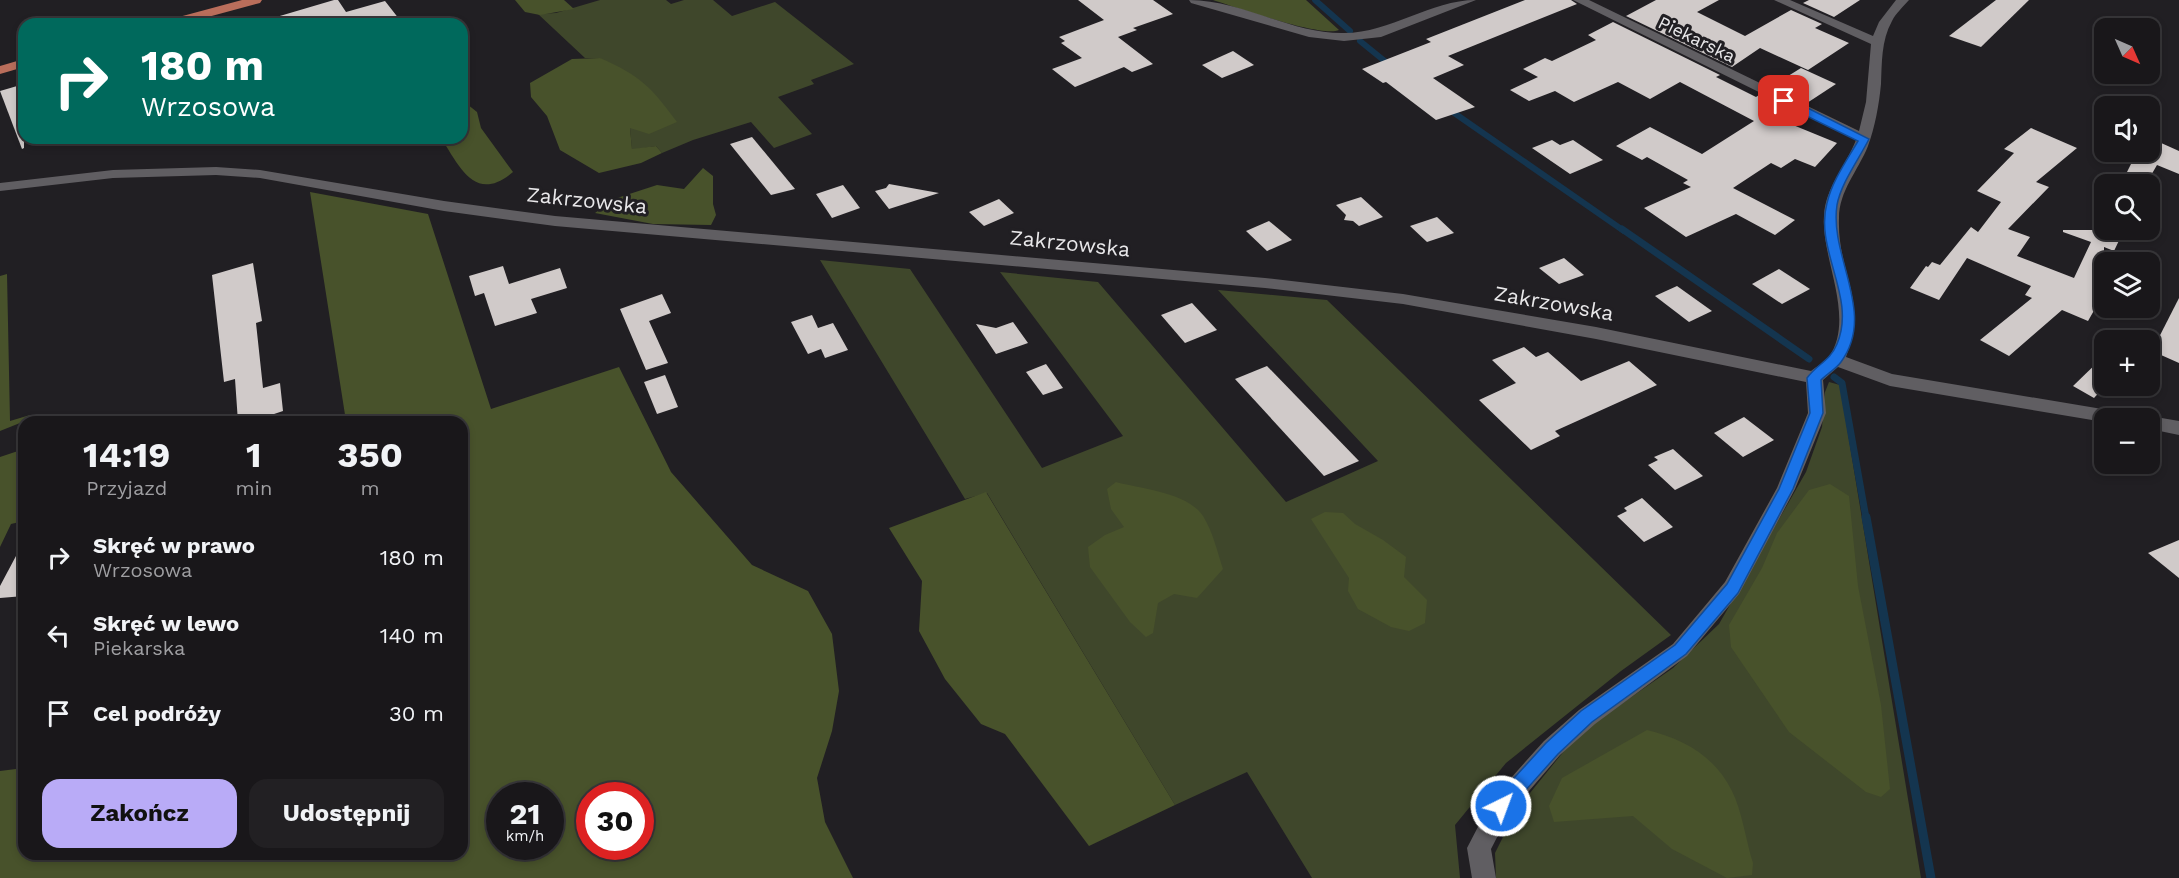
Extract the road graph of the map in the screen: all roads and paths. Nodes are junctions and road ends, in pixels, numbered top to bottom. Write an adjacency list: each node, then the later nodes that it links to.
1 (1195, 0): 2 (street)
2 (1470, 0)
3 (1580, 0): 11 (street, Piekarska)
4 (1780, 0): 8 (street)
5 (1904, 0): 8 (street)
6 (249, 1): 7 (main road)
7 (189, 18)
8 (1877, 42): 11 (street)
9 (18, 65): 10 (main road)
10 (0, 70)
11 (1864, 139): 13 (street)
12 (0, 187): 14 (street, Zakrzowska)
13 (1836, 360): 14 (street); 15 (street)
14 (1814, 378): 18 (street)
15 (2094, 414)
16 (2160, 425): 17 (street)
17 (2179, 428)
18 (1484, 878)

